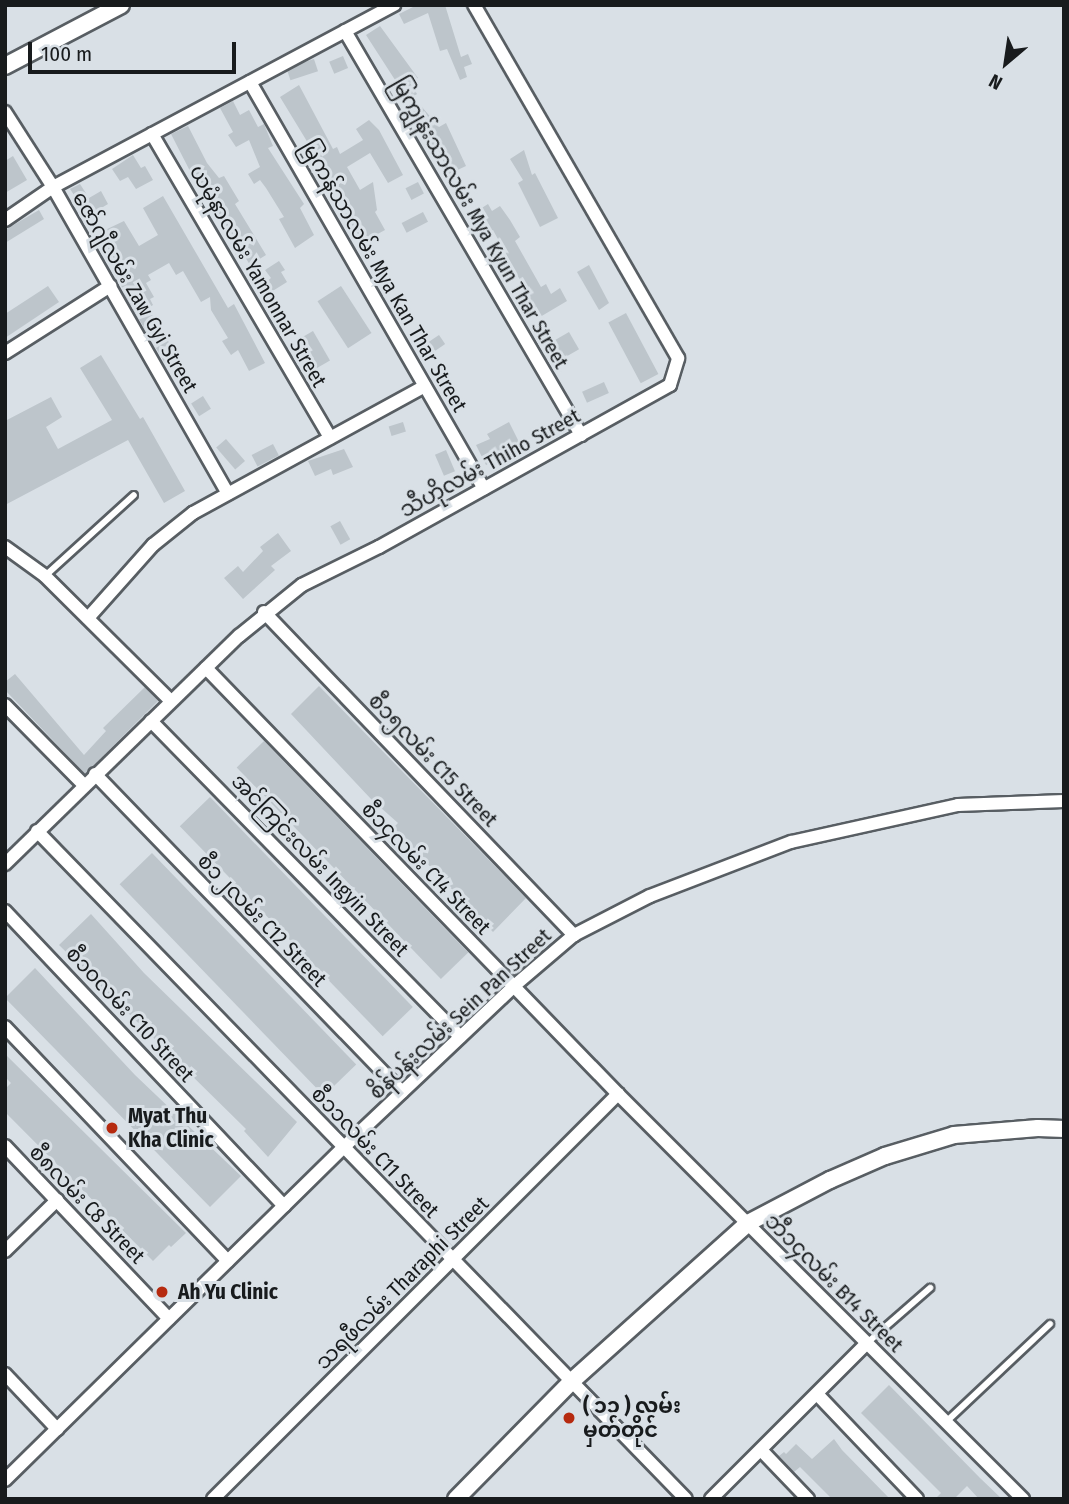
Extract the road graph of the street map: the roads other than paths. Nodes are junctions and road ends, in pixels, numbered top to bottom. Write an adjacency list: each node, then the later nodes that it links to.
1 (394, 5): 4 (street)
2 (474, 5): 14 (street, သီဟိုလမ်း Thiho Street)
3 (114, 7): 5 (street)
4 (345, 31): 6 (street); 14 (street, မြကျွန်းသာလမ်း Mya Kyun Thar Street)
5 (5, 66)
6 (250, 82): 8 (street); 13 (street, မြကန်သာလမ်း Mya Kan Thar Street)
7 (5, 112): 9 (street, ဇော်ဂျီလမ်း Zaw Gyi Street)
8 (152, 134): 9 (street); 15 (street, ယမုံနာလမ်း Yamonnar Street)
9 (54, 187): 10 (street); 11 (street, ဇော်ဂျီလမ်း Zaw Gyi Street)
10 (5, 220)
11 (110, 286): 12 (street); 17 (street, ဇော်ဂျီလမ်း Zaw Gyi Street)
12 (5, 353)
13 (425, 386): 15 (street); 16 (street, မြကန်သာလမ်း Mya Kan Thar Street)
14 (581, 435): 16 (street, သီဟိုလမ်း Thiho Street)
15 (330, 438): 17 (street)
16 (484, 488): 21 (street, သီဟိုလမ်း Thiho Street)
17 (228, 494): 22 (street)
18 (134, 495): 20 (lane)
19 (5, 547): 20 (street)
20 (45, 576): 22 (street)
21 (264, 612): 23 (street, သီဟိုလမ်း Thiho Street); 33 (street, စီ၁၅လမ်း C15 Street)
22 (88, 618): 24 (street)
23 (206, 668): 24 (street, သီဟိုလမ်း Thiho Street); 34 (street, စီ၁၄လမ်း C14 Street)
24 (171, 701): 26 (street, သီဟိုလမ်း Thiho Street)
25 (5, 705): 28 (street)
26 (151, 721): 27 (street, သီဟိုလမ်း Thiho Street); 36 (street, အင်ကြင်းလမ်း Ingyin Street)
27 (95, 774): 28 (street, သီဟိုလမ်း Thiho Street); 37 (street, စီ၁၂လမ်း C12 Street)
28 (84, 785): 30 (street, သီဟိုလမ်း Thiho Street)
29 (1064, 801): 33 (street, စိန်ပန်းလမ်း Sein Pan Street)
30 (37, 831): 31 (street, သီဟိုလမ်း Thiho Street); 41 (street, စီ၁၁လမ်း C11 Street)
31 (5, 864)
32 (5, 911): 43 (street, စီ၁၀လမ်း C10 Street)
33 (574, 935): 34 (street, စိန်ပန်းလမ်း Sein Pan Street)
34 (514, 986): 36 (street, စိန်ပန်းလမ်း Sein Pan Street); 38 (street, စီ၁၄လမ်း C14 Street)
35 (5, 1027): 47 (street)
36 (460, 1037): 37 (street, စိန်ပန်းလမ်း Sein Pan Street)
37 (402, 1092): 41 (street, စိန်ပန်းလမ်း Sein Pan Street)
38 (618, 1094): 44 (street, ဘီ၁၄လမ်း B14 Street); 46 (street, သရဖီလမ်း Tharaphi Street)
39 (1064, 1129): 44 (street)
40 (5, 1146): 42 (street, စီ၈လမ်း C8 Street)
41 (344, 1147): 43 (street, စိန်ပန်းလမ်း Sein Pan Street); 46 (street, စီ၁၁လမ်း C11 Street)
42 (57, 1200): 45 (street); 49 (street, စီ၈လမ်း C8 Street)
43 (284, 1206): 47 (street, စိန်ပန်းလမ်း Sein Pan Street)
44 (748, 1223): 51 (street, ဘီ၁၄လမ်း B14 Street); 53 (street)
45 (5, 1251)
46 (453, 1259): 53 (street, စီ၁၁လမ်း C11 Street); 59 (street, သရဖီလမ်း Tharaphi Street)
47 (228, 1261): 49 (street, စိန်ပန်းလမ်း Sein Pan Street)
48 (930, 1288): 51 (lane)
49 (169, 1319): 56 (street, စိန်ပန်းလမ်း Sein Pan Street)
50 (1050, 1324): 55 (lane)
51 (867, 1343): 54 (street); 55 (street, ဘီ၁၄လမ်း B14 Street)
52 (5, 1374): 56 (street)
53 (572, 1381): 60 (street); 61 (street, စီ၁၁လမ်း C11 Street)
54 (817, 1394): 57 (street); 64 (street)
55 (946, 1422): 65 (street, ဘီ၁၄လမ်း B14 Street)
56 (57, 1429): 58 (street, စိန်ပန်းလမ်း Sein Pan Street)
57 (761, 1450): 62 (street); 63 (street)
58 (5, 1480)
59 (213, 1499)
60 (456, 1499)
61 (687, 1499)
62 (711, 1499)
63 (808, 1499)
64 (917, 1499)
65 (1023, 1499)

